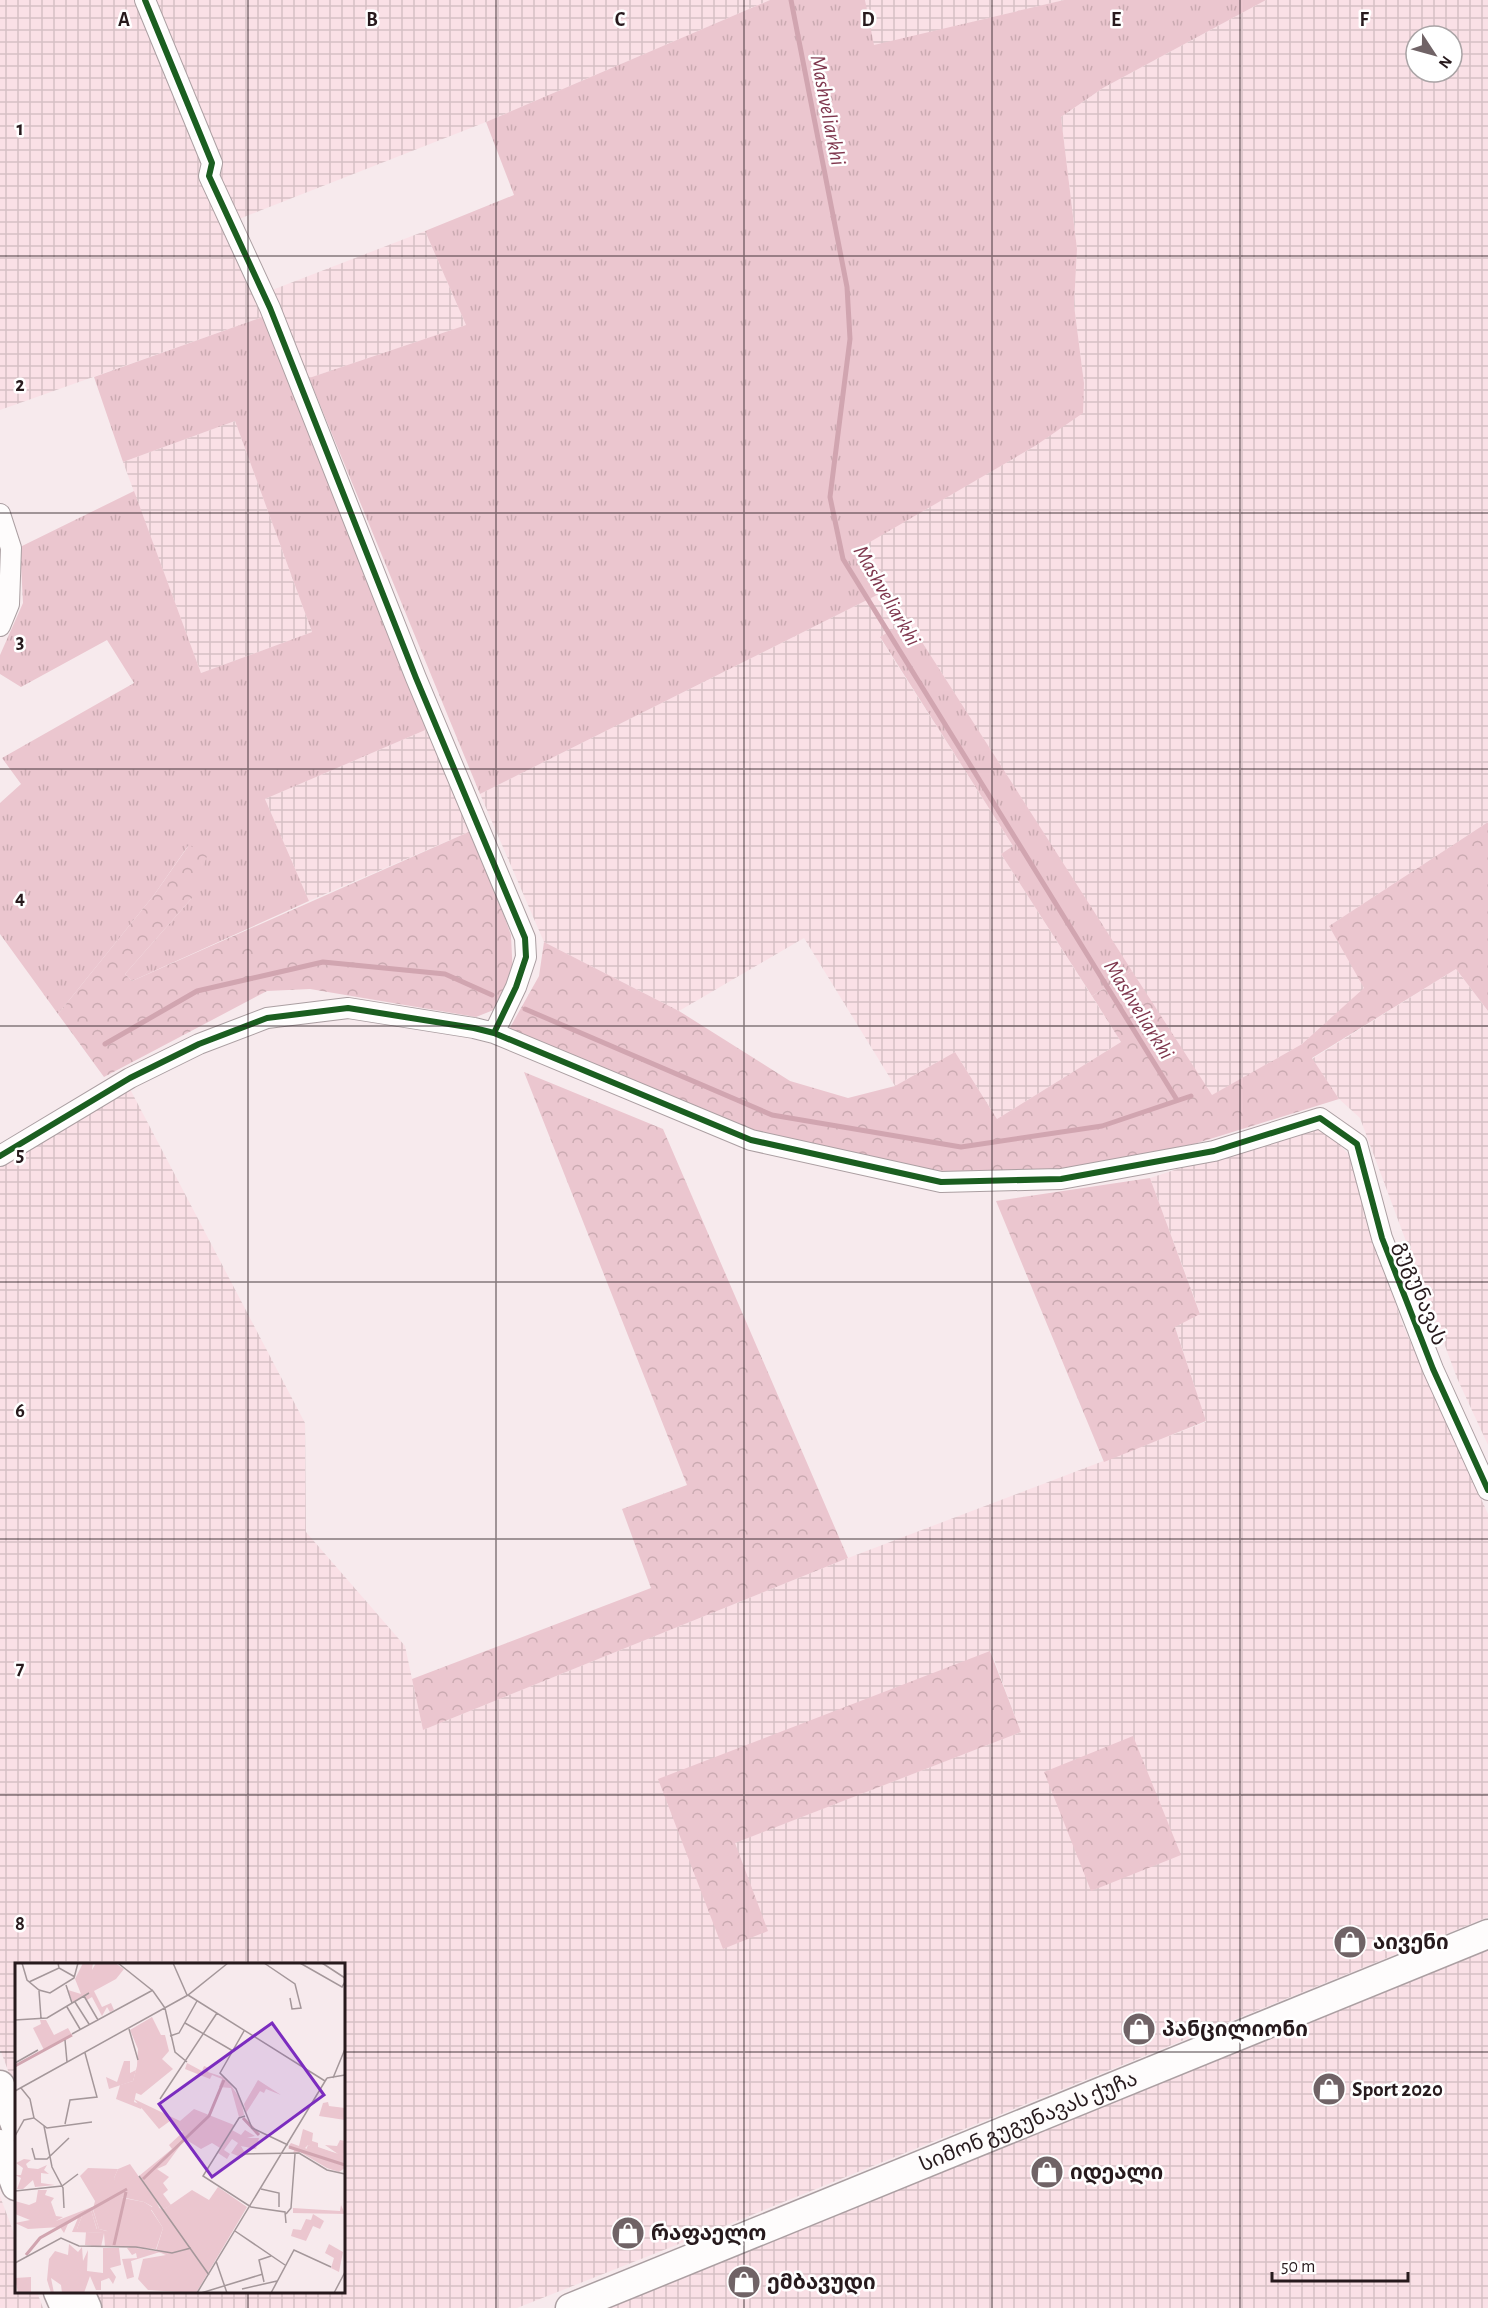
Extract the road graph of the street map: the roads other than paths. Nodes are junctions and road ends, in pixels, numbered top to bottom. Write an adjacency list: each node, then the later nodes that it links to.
1 (145, 0): 4 (street)
2 (0, 514): 3 (street)
3 (0, 626)
4 (494, 1034): 5 (street); 6 (street, გუგუნავას)
5 (0, 1156)
6 (1488, 1490)
7 (1488, 1934): 16 (main road, სიმონ გუგუნავას ქუჩა)
8 (0, 2085): 9 (main road)
9 (15, 2124)
10 (0, 2144): 11 (main road)
11 (15, 2183)
12 (58, 2293): 14 (main road)
13 (81, 2293): 15 (main road)
14 (65, 2308)
15 (87, 2308)
16 (570, 2308)

